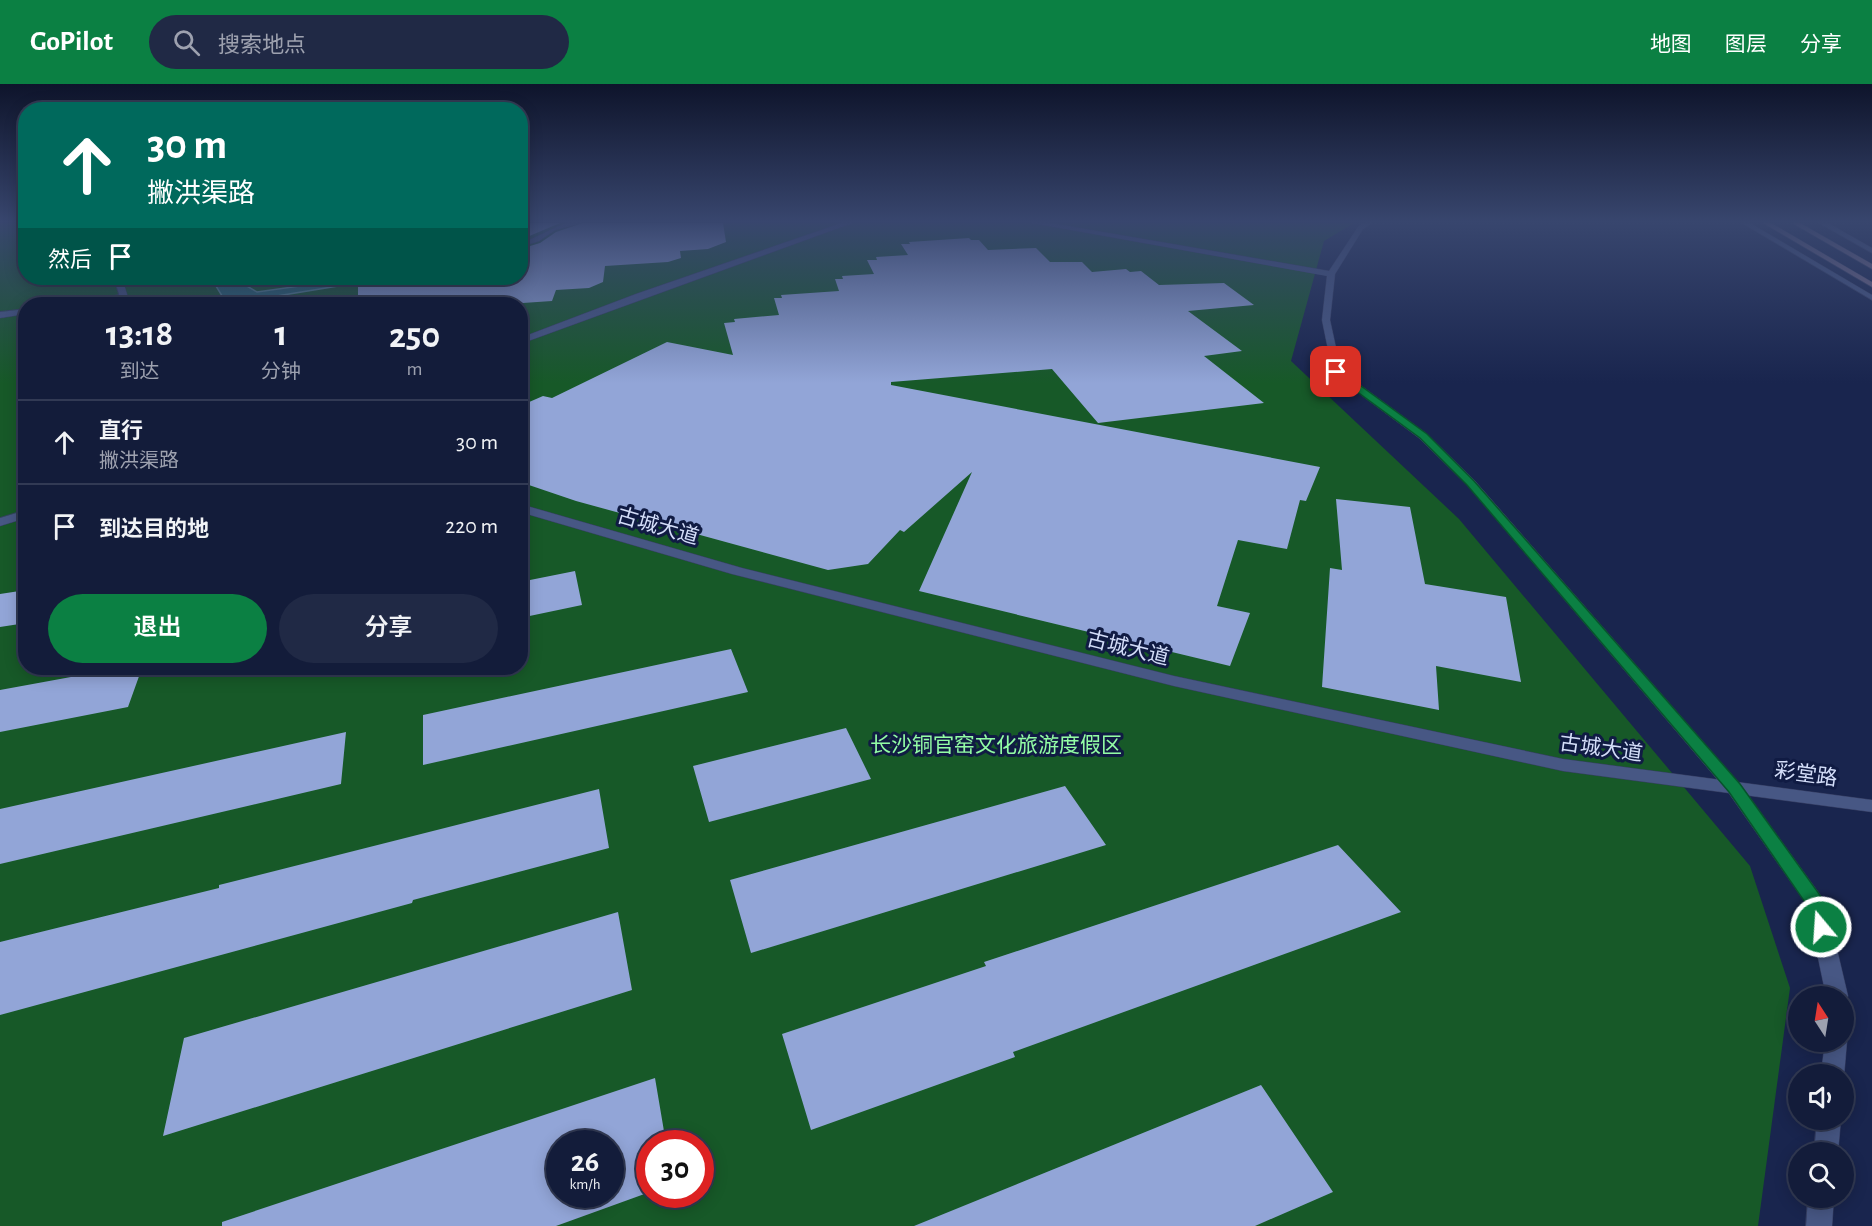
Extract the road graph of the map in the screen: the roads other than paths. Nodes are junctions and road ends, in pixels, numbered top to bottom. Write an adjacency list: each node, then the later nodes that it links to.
1 (696, 276): 9 (street)
2 (1332, 276): 13 (street)
3 (1835, 276): 6 (street)
4 (1857, 276): 5 (main road)
5 (1872, 285)
6 (1872, 298)
7 (18, 312): 8 (street)
8 (0, 315)
9 (528, 338)
10 (528, 509): 13 (street, 古城大道)
11 (18, 516): 12 (street)
12 (0, 522)
13 (1734, 788): 14 (street, 彩堂路); 15 (street)
14 (1872, 806)
15 (1835, 986)
16 (1820, 1208): 17 (street)
17 (1819, 1226)

